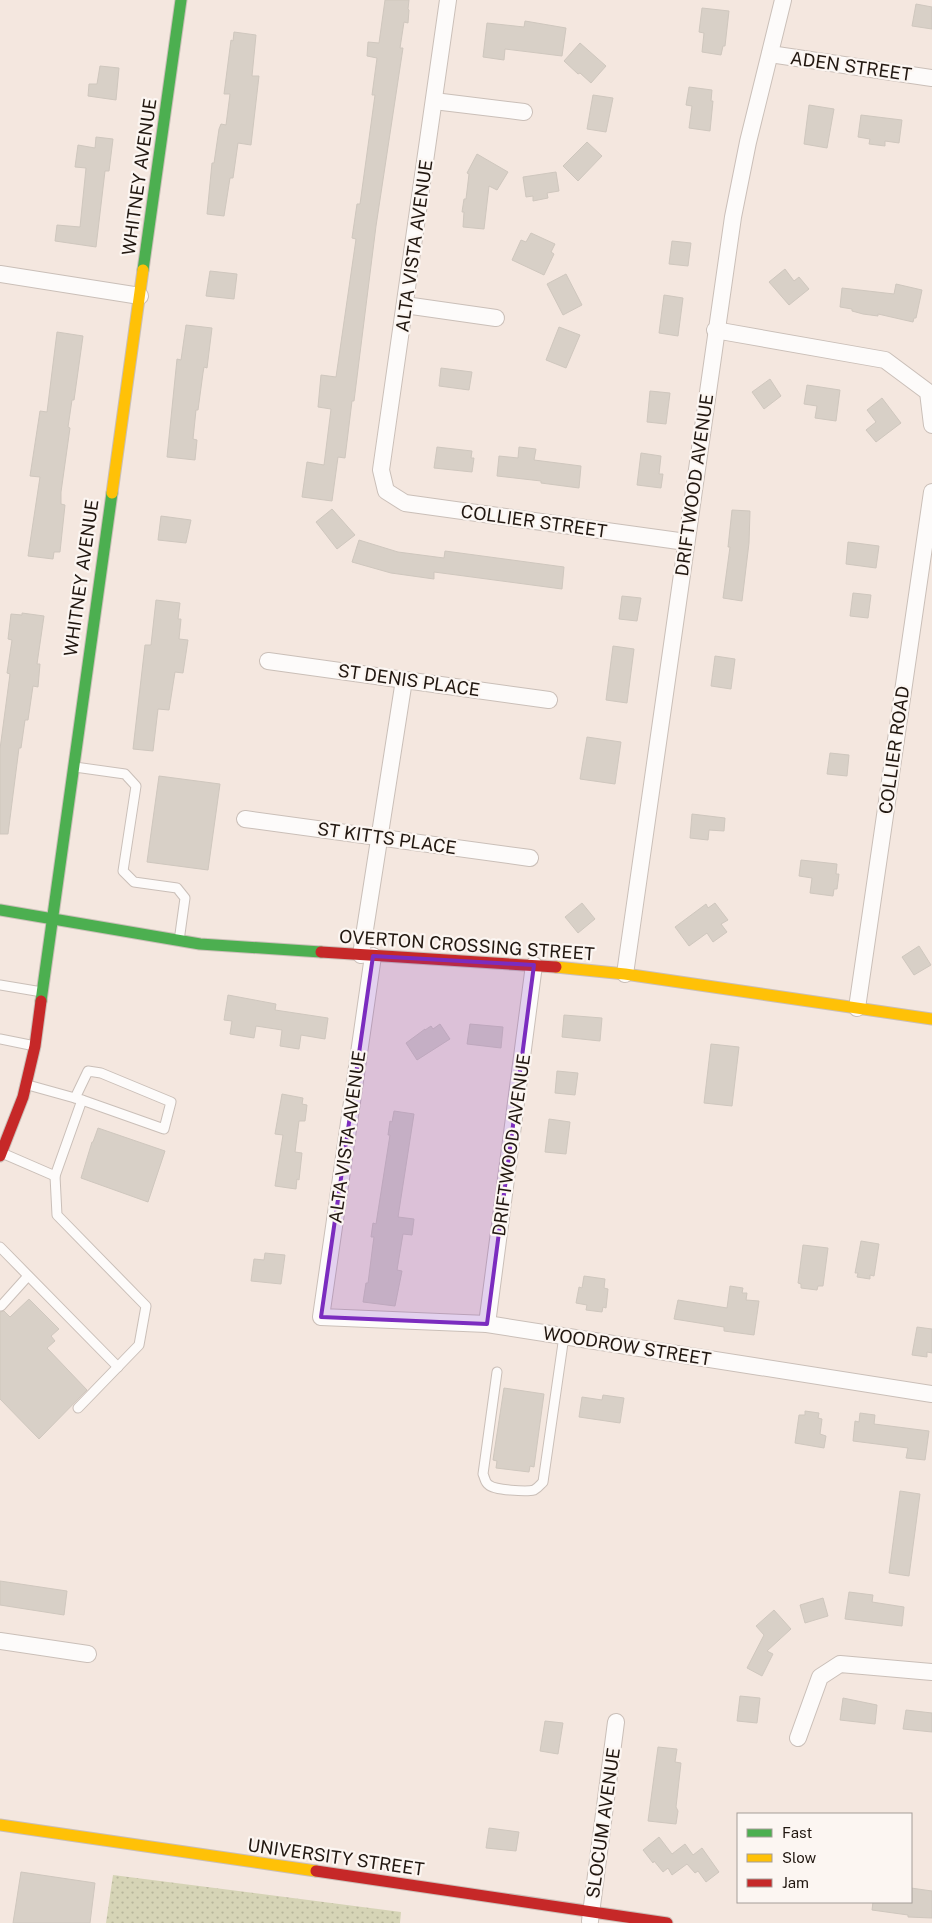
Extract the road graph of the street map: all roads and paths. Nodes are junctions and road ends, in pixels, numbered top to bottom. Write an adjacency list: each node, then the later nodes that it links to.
1 (181, 0): 9 (main road, WHITNEY AVENUE)
2 (448, 0): 6 (street, ALTA VISTA AVENUE)
3 (783, 0): 4 (street, DRIFTWOOD AVENUE)
4 (770, 54): 5 (street, ADEN STREET); 12 (street, DRIFTWOOD AVENUE)
5 (932, 78)
6 (434, 101): 7 (street); 10 (street, ALTA VISTA AVENUE)
7 (524, 112)
8 (0, 274): 9 (street)
9 (140, 296): 20 (main road, WHITNEY AVENUE)
10 (405, 305): 11 (street); 14 (street, ALTA VISTA AVENUE)
11 (496, 318)
12 (715, 330): 13 (street); 16 (street, DRIFTWOOD AVENUE)
13 (932, 426)
14 (386, 491): 16 (street, COLLIER STREET)
15 (932, 492): 32 (street, COLLIER ROAD)
16 (686, 542): 29 (street, DRIFTWOOD AVENUE)
17 (268, 661): 18 (street, ST DENIS PLACE)
18 (404, 680): 19 (street, ST DENIS PLACE); 22 (street, ALTA VISTA AVENUE)
19 (549, 700)
20 (73, 767): 25 (main road, WHITNEY AVENUE); 26 (lane)
21 (244, 819): 22 (street, ST KITTS PLACE)
22 (379, 837): 23 (street, ST KITTS PLACE); 27 (street, ALTA VISTA AVENUE)
23 (530, 858)
24 (0, 910): 25 (main road, OVERTON CROSSING STREET)
25 (53, 920): 26 (main road, OVERTON CROSSING STREET); 31 (main road, WHITNEY AVENUE)
26 (179, 941): 27 (main road, OVERTON CROSSING STREET)
27 (367, 956): 28 (main road, OVERTON CROSSING STREET); 43 (street, ALTA VISTA AVENUE)
28 (534, 965): 29 (main road, OVERTON CROSSING STREET); 44 (street, DRIFTWOOD AVENUE)
29 (625, 974): 32 (main road, OVERTON CROSSING STREET)
30 (0, 986): 31 (lane)
31 (42, 992): 35 (main road, WHITNEY AVENUE)
32 (857, 1008): 33 (main road, OVERTON CROSSING STREET)
33 (932, 1019)
34 (0, 1039): 35 (lane)
35 (36, 1046): 36 (main road, WHITNEY AVENUE)
36 (26, 1084): 37 (lane); 38 (main road, WHITNEY AVENUE)
37 (78, 1099): 37 (lane); 39 (lane)
38 (1, 1154): 39 (lane)
39 (55, 1176): 46 (lane)
40 (0, 1248): 41 (lane)
41 (28, 1276): 42 (lane); 46 (lane)
42 (1, 1306)
43 (321, 1317): 44 (street, WOODROW STREET)
44 (487, 1324): 45 (street, WOODROW STREET)
45 (564, 1336): 47 (lane); 48 (street, WOODROW STREET)
46 (118, 1366): 49 (lane)
47 (497, 1372)
48 (932, 1394)
49 (78, 1408)
50 (0, 1641): 51 (street)
51 (88, 1654)
52 (932, 1672): 54 (street)
53 (616, 1722): 56 (street, SLOCUM AVENUE)
54 (798, 1738)
55 (0, 1825): 56 (main road, UNIVERSITY STREET)
56 (590, 1918): 57 (main road, UNIVERSITY STREET)
57 (667, 1923)

